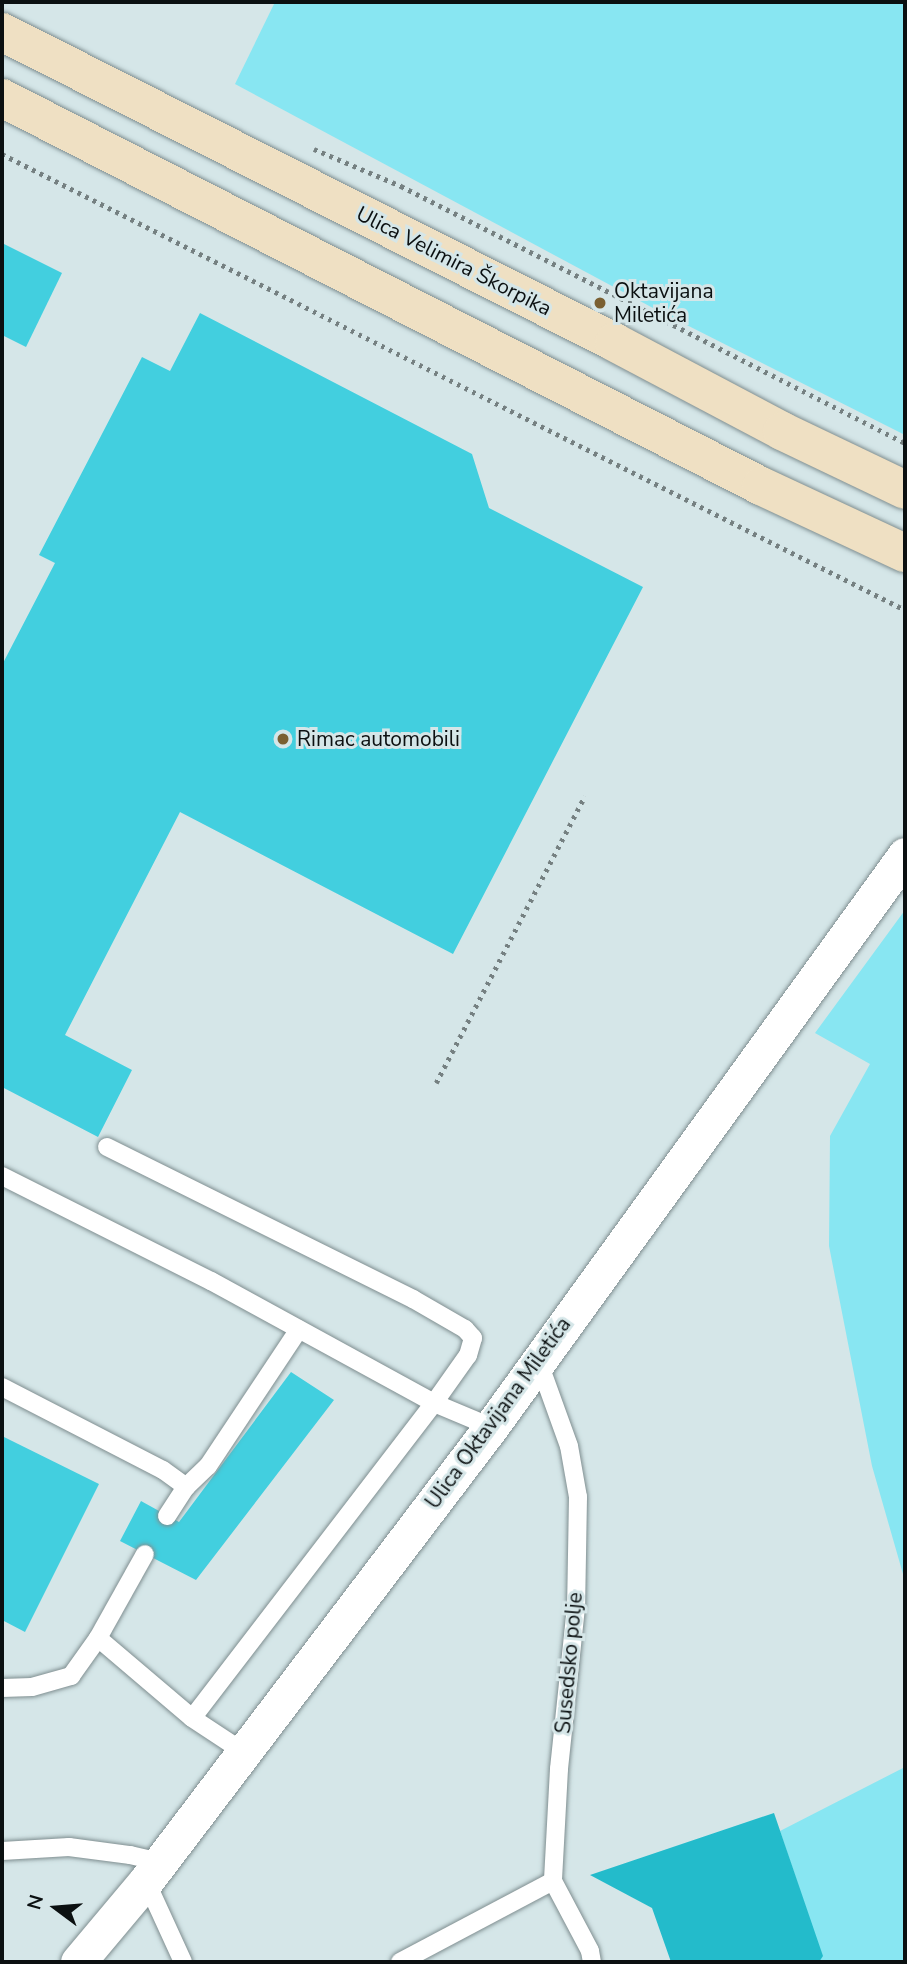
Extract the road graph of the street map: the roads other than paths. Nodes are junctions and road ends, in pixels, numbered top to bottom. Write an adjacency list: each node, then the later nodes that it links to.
1 (2, 32): 3 (main road, Ulica Velimira Škorpika)
2 (2, 98): 4 (main road)
3 (905, 490)
4 (905, 553)
5 (905, 855): 9 (street, Ulica Oktavijana Miletića)
6 (107, 1147): 11 (lane)
7 (2, 1176): 8 (lane)
8 (299, 1329): 11 (lane); 13 (lane)
9 (538, 1360): 12 (street, Ulica Oktavijana Miletića); 22 (lane, Susedsko polje)
10 (2, 1387): 13 (lane)
11 (435, 1403): 12 (lane); 18 (lane)
12 (491, 1427): 19 (street, Ulica Oktavijana Miletića)
13 (186, 1487): 14 (lane)
14 (167, 1516)
15 (145, 1555): 16 (lane)
16 (97, 1638): 17 (lane); 18 (lane)
17 (2, 1688)
18 (192, 1718): 19 (lane)
19 (242, 1751): 21 (street, Ulica Oktavijana Miletića)
20 (2, 1851): 21 (lane)
21 (153, 1872): 23 (street, Ulica Oktavijana Miletića); 24 (lane)
22 (552, 1881): 25 (lane); 26 (lane)
23 (78, 1962)
24 (183, 1962)
25 (400, 1962)
26 (592, 1962)

